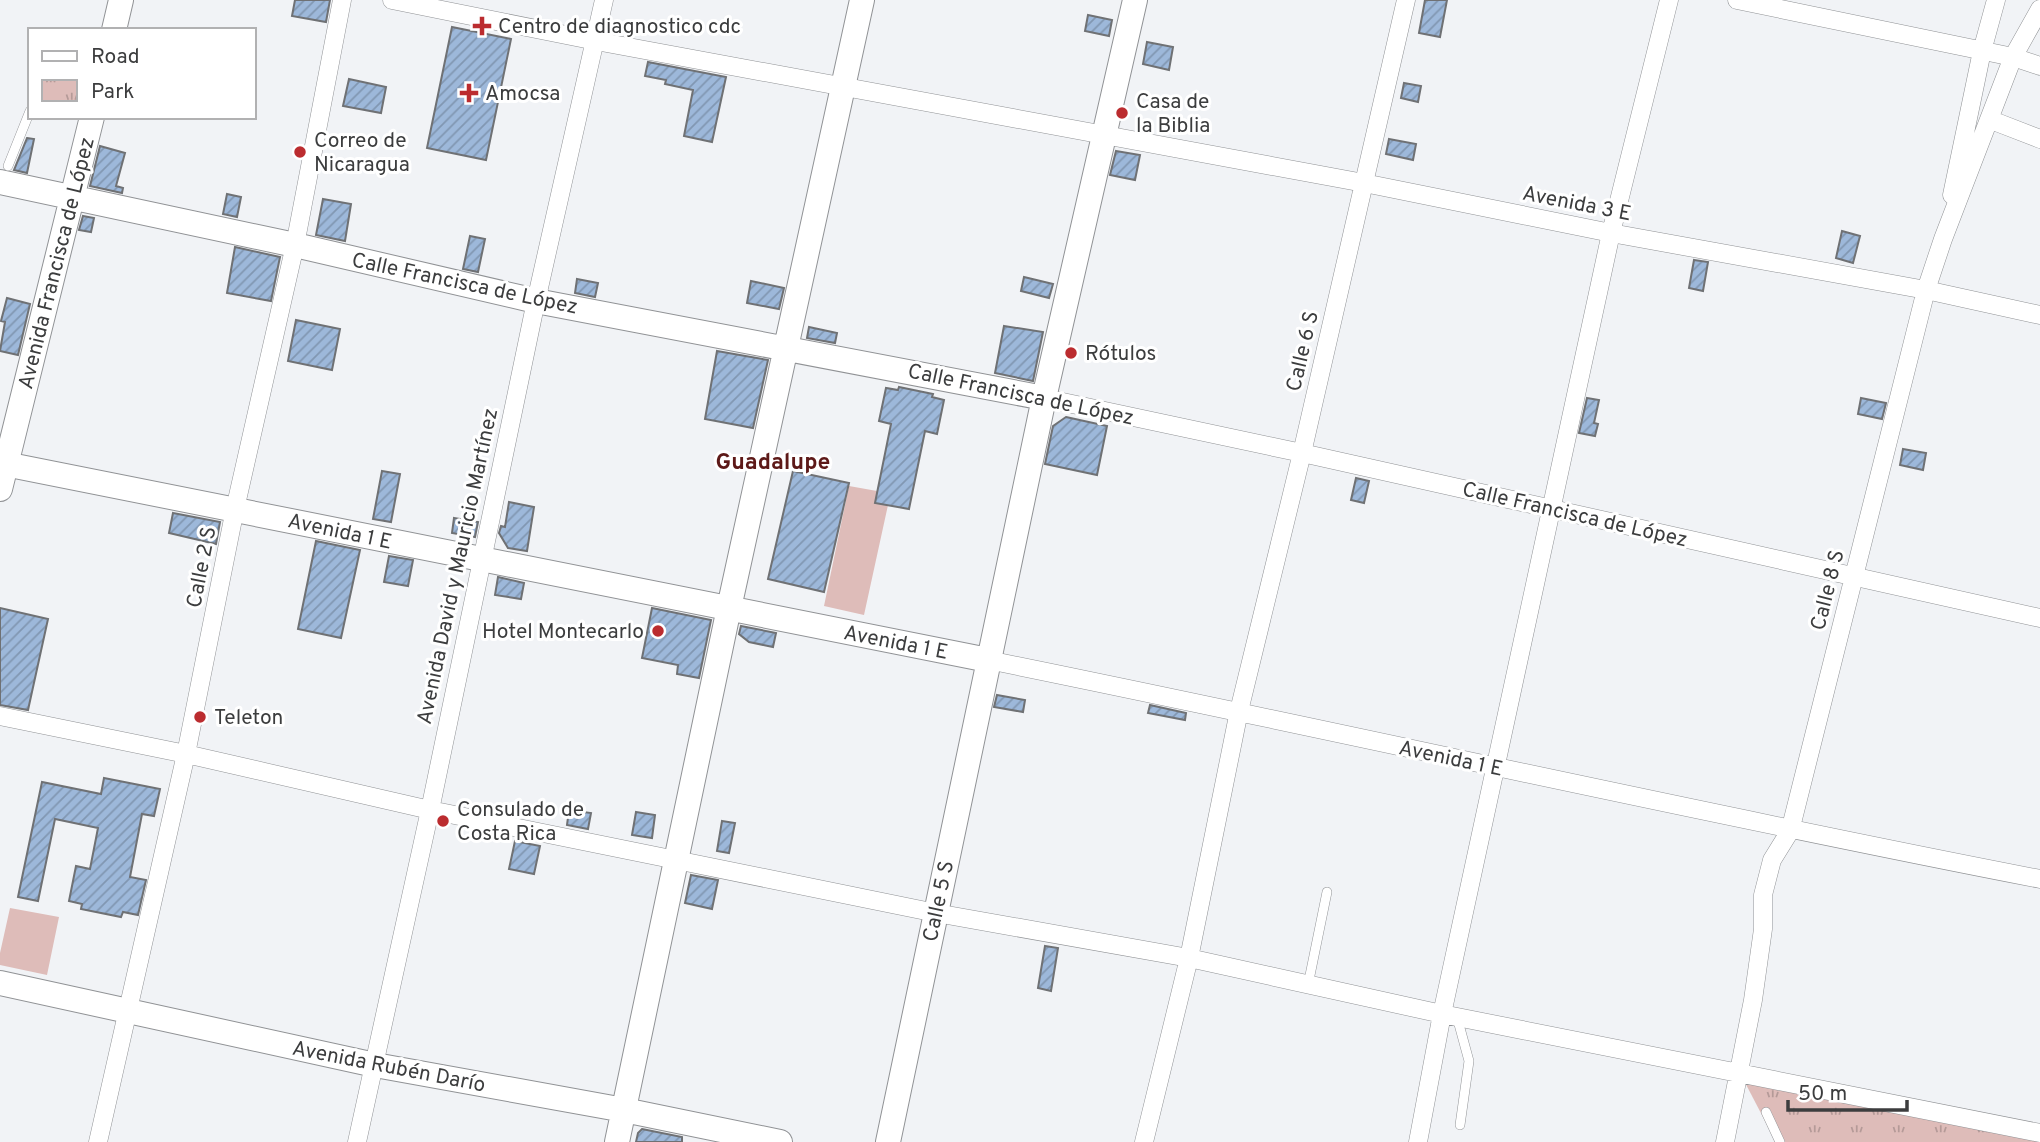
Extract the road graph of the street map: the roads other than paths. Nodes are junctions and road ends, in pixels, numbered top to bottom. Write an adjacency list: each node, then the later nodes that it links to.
1 (121, 0): 12 (street)
2 (342, 0): 28 (street, Calle 2 S)
3 (392, 0): 13 (street, Avenida 3 E)
4 (604, 0): 13 (street, Avenida David y Mauricio Martínez)
5 (862, 0): 17 (street)
6 (1135, 0): 21 (street, Calle 5 S)
7 (1406, 0): 24 (street, Calle 6 S)
8 (1670, 0): 26 (street)
9 (1737, 0): 14 (street)
10 (1996, 0): 14 (street)
11 (2040, 9): 15 (street, Calle 8 S)
12 (114, 28)
13 (596, 41): 17 (street, Avenida 3 E); 30 (street, Avenida David y Mauricio Martínez)
14 (1982, 51): 15 (street); 27 (street)
15 (2014, 57): 16 (street); 20 (street, Calle 8 S)
16 (2040, 66)
17 (843, 86): 21 (street, Avenida 3 E); 32 (street)
18 (28, 116): 23 (lane)
19 (92, 119): 25 (street, Avenida Francisca de López)
20 (1991, 120): 22 (street); 27 (street, Calle 8 S)
21 (1104, 136): 24 (street, Avenida 3 E); 33 (street, Calle 5 S)
22 (2040, 139)
23 (4, 174): 25 (street, Calle Francisca de López)
24 (1364, 183): 26 (street, Avenida 3 E); 34 (street, Calle 6 S)
25 (72, 197): 28 (street, Calle Francisca de López); 35 (street, Avenida Francisca de López)
26 (1611, 233): 29 (street, Avenida 3 E); 38 (street)
27 (1942, 239): 29 (street, Calle 8 S)
28 (295, 245): 30 (street, Calle Francisca de López); 37 (street, Calle 2 S)
29 (1926, 290): 31 (street, Avenida 3 E); 40 (street, Calle 8 S)
30 (536, 301): 32 (street, Calle Francisca de López); 39 (street, Avenida David y Mauricio Martínez)
31 (2040, 315)
32 (786, 347): 33 (street, Calle Francisca de López); 41 (street)
33 (1044, 398): 34 (street, Calle Francisca de López); 43 (street, Calle 5 S)
34 (1302, 453): 38 (street, Calle Francisca de López); 44 (street, Calle 6 S)
35 (3, 464): 36 (street, Avenida Francisca de López); 37 (street, Avenida 1 E)
36 (0, 489)
37 (235, 509): 39 (street, Avenida 1 E); 46 (street, Calle 2 S)
38 (1552, 509): 40 (street, Calle Francisca de López); 47 (street)
39 (482, 560): 41 (street, Avenida 1 E); 48 (street, Avenida David y Mauricio Martínez)
40 (1853, 576): 42 (street, Calle Francisca de López); 49 (street, Calle 8 S)
41 (729, 608): 43 (street, Avenida 1 E); 50 (street)
42 (2040, 618)
43 (988, 660): 44 (street, Avenida 1 E); 53 (street, Calle 5 S)
44 (1239, 711): 47 (street, Avenida 1 E); 54 (street, Calle 6 S)
45 (0, 716): 46 (street)
46 (186, 754): 48 (street); 57 (street, Calle 2 S)
47 (1496, 768): 49 (street, Avenida 1 E); 58 (street)
48 (430, 810): 50 (street); 59 (street, Avenida David y Mauricio Martínez)
49 (1790, 831): 51 (street, Avenida 1 E); 60 (street, Calle 8 S)
50 (676, 860): 53 (street); 61 (street)
51 (2040, 879)
52 (1327, 892): 56 (lane)
53 (936, 913): 54 (street); 69 (street, Calle 5 S)
54 (1189, 958): 56 (street); 70 (street, Calle 6 S)
55 (0, 982): 57 (street, Avenida Rubén Darío)
56 (1308, 985): 58 (street)
57 (128, 1010): 59 (street, Avenida Rubén Darío); 65 (street, Calle 2 S)
58 (1449, 1015): 60 (street); 63 (lane); 71 (street)
59 (375, 1065): 61 (street, Avenida Rubén Darío); 66 (street, Avenida David y Mauricio Martínez)
60 (1740, 1073): 64 (street); 72 (street, Calle 8 S)
61 (624, 1110): 67 (street); 68 (street, Avenida Rubén Darío)
62 (1766, 1112): 73 (lane)
63 (1460, 1125)
64 (2040, 1137)
65 (98, 1142)
66 (357, 1142)
67 (617, 1142)
68 (780, 1142)
69 (888, 1142)
70 (1144, 1142)
71 (1418, 1142)
72 (1725, 1142)
73 (1780, 1142)

